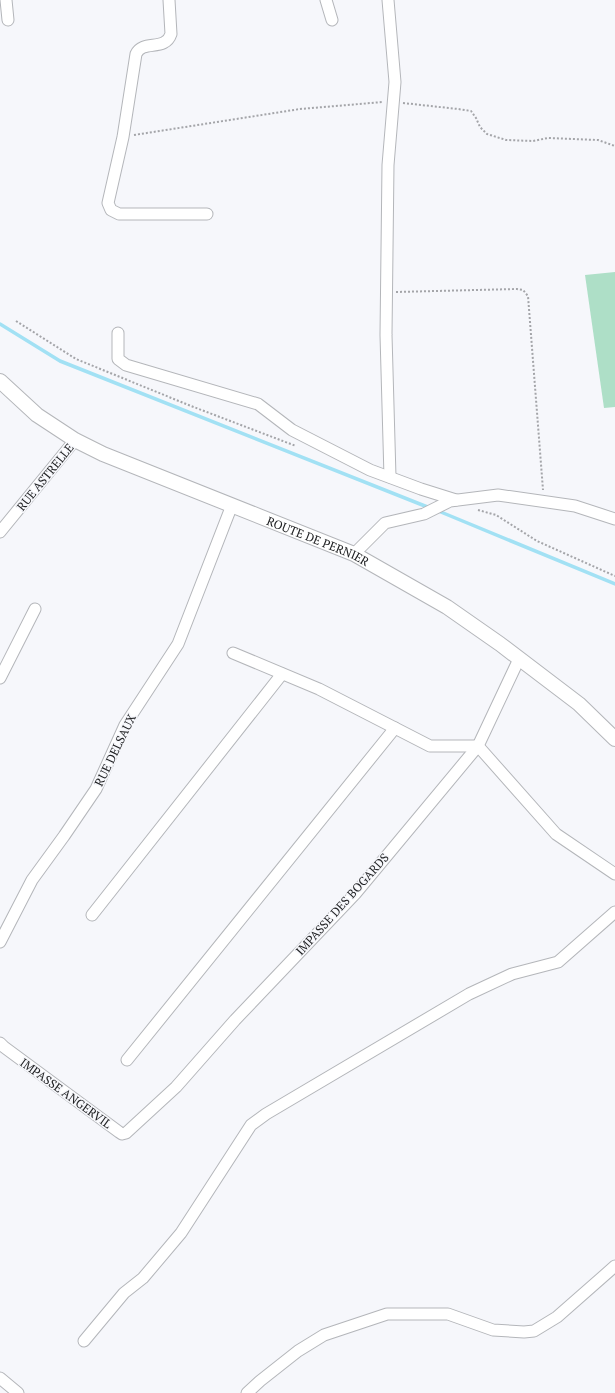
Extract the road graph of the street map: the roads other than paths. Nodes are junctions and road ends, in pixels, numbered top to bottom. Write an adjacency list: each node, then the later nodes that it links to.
1 (6, 0): 5 (street)
2 (169, 0): 7 (street)
3 (326, 0): 6 (street)
4 (388, 0): 11 (street)
5 (8, 20)
6 (332, 20)
7 (208, 214)
8 (118, 333): 11 (street)
9 (0, 381): 10 (street, ROUTE DE PERNIER)
10 (75, 440): 13 (street, ROUTE DE PERNIER); 15 (street, RUE ASTRELLE)
11 (390, 477): 12 (street)
12 (453, 500): 14 (street); 16 (street)
13 (232, 505): 16 (street, ROUTE DE PERNIER); 28 (street, RUE DELSAUX)
14 (615, 519)
15 (0, 532)
16 (354, 554): 19 (street, ROUTE DE PERNIER)
17 (35, 609): 21 (street)
18 (233, 653): 20 (street)
19 (519, 659): 23 (street, ROUTE DE PERNIER); 24 (street, IMPASSE DES BOGARDS)
20 (282, 674): 22 (street); 27 (street)
21 (0, 678)
22 (395, 728): 24 (street); 30 (street)
23 (615, 739)
24 (478, 746): 25 (street); 31 (street, IMPASSE DES BOGARDS)
25 (615, 874)
26 (615, 912): 33 (street)
27 (92, 915)
28 (0, 941)
29 (0, 1043): 31 (street, IMPASSE ANGERVIL)
30 (127, 1060)
31 (133, 1126)
32 (615, 1266): 36 (street)
33 (84, 1341)
34 (0, 1378): 35 (street)
35 (18, 1393)
36 (247, 1393)

